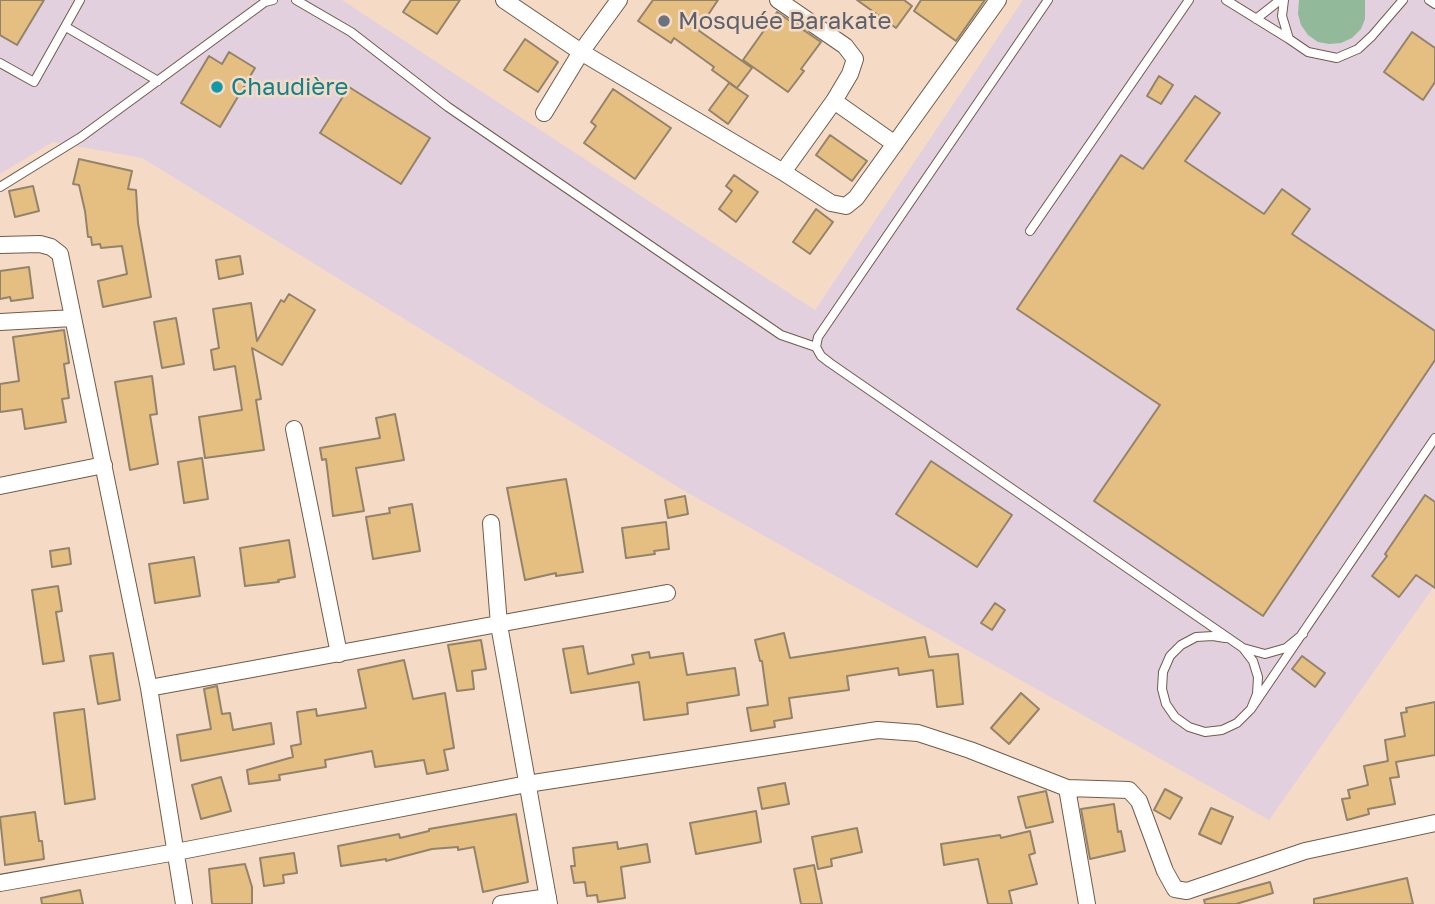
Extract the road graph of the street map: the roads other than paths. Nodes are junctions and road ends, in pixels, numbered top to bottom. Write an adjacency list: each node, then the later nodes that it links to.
1 (80, 0): 16 (lane)
2 (273, 0): 20 (lane)
3 (296, 0): 30 (lane)
4 (505, 0): 18 (street)
5 (619, 0): 18 (street)
6 (778, 0): 21 (street)
7 (998, 0): 23 (street)
8 (1048, 0): 30 (lane)
9 (1189, 0): 26 (lane)
10 (1226, 0): 15 (lane)
11 (1282, 0): 15 (lane); 17 (lane)
12 (1403, 0): 17 (lane)
13 (1430, 0): 14 (lane)
14 (1435, 4)
15 (1256, 19): 17 (lane)
16 (66, 27): 19 (lane); 20 (lane)
17 (1289, 39)
18 (581, 52): 22 (street); 24 (street)
19 (0, 62)
20 (158, 81): 25 (lane)
21 (834, 101): 23 (street); 24 (street)
22 (544, 113)
23 (895, 144): 24 (street)
24 (783, 172)
25 (0, 187)
26 (1030, 231)
27 (0, 245): 28 (street)
28 (73, 318): 29 (street); 33 (street)
29 (0, 322)
30 (816, 346): 39 (lane)
31 (294, 429): 40 (street)
32 (1435, 438): 38 (lane)
33 (104, 465): 34 (street); 41 (street)
34 (0, 486)
35 (491, 523): 37 (street)
36 (667, 593): 37 (street)
37 (499, 625): 40 (street); 43 (street)
38 (1303, 634): 39 (lane); 42 (lane)
39 (1243, 648): 42 (lane); 42 (lane)
40 (339, 654): 41 (street)
41 (149, 688): 46 (street)
42 (1251, 709)
43 (527, 784): 44 (street); 46 (street); 48 (street)
44 (1067, 788): 45 (street); 51 (street)
45 (1435, 823)
46 (176, 852): 47 (street); 49 (street)
47 (0, 883)
48 (549, 901): 50 (street)
49 (184, 904)
50 (501, 904)
51 (1087, 904)

